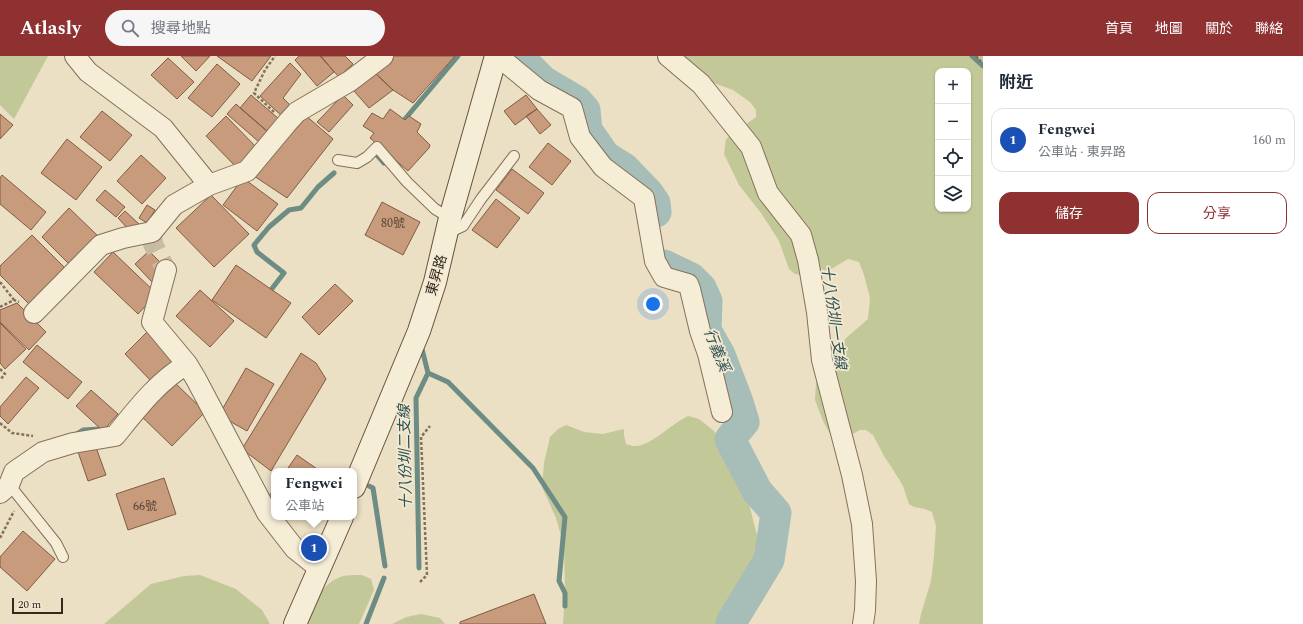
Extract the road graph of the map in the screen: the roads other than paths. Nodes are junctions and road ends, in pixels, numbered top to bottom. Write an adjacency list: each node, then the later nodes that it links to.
1 (75, 56): 7 (street)
2 (383, 56): 7 (street)
3 (497, 56): 8 (street, 東昇路); 12 (street)
4 (668, 56): 21 (street)
5 (514, 156): 8 (lane)
6 (338, 160): 8 (lane)
7 (210, 185): 10 (street)
8 (449, 225): 13 (street, 東昇路)
9 (166, 270): 11 (street)
10 (34, 313)
11 (187, 364): 14 (street); 15 (street)
12 (722, 412)
13 (357, 480)
14 (10, 493): 18 (lane)
15 (271, 518)
16 (272, 520): 19 (street)
17 (341, 520): 19 (street)
18 (63, 557)
19 (320, 569): 20 (street)
20 (295, 624)
21 (863, 624)

